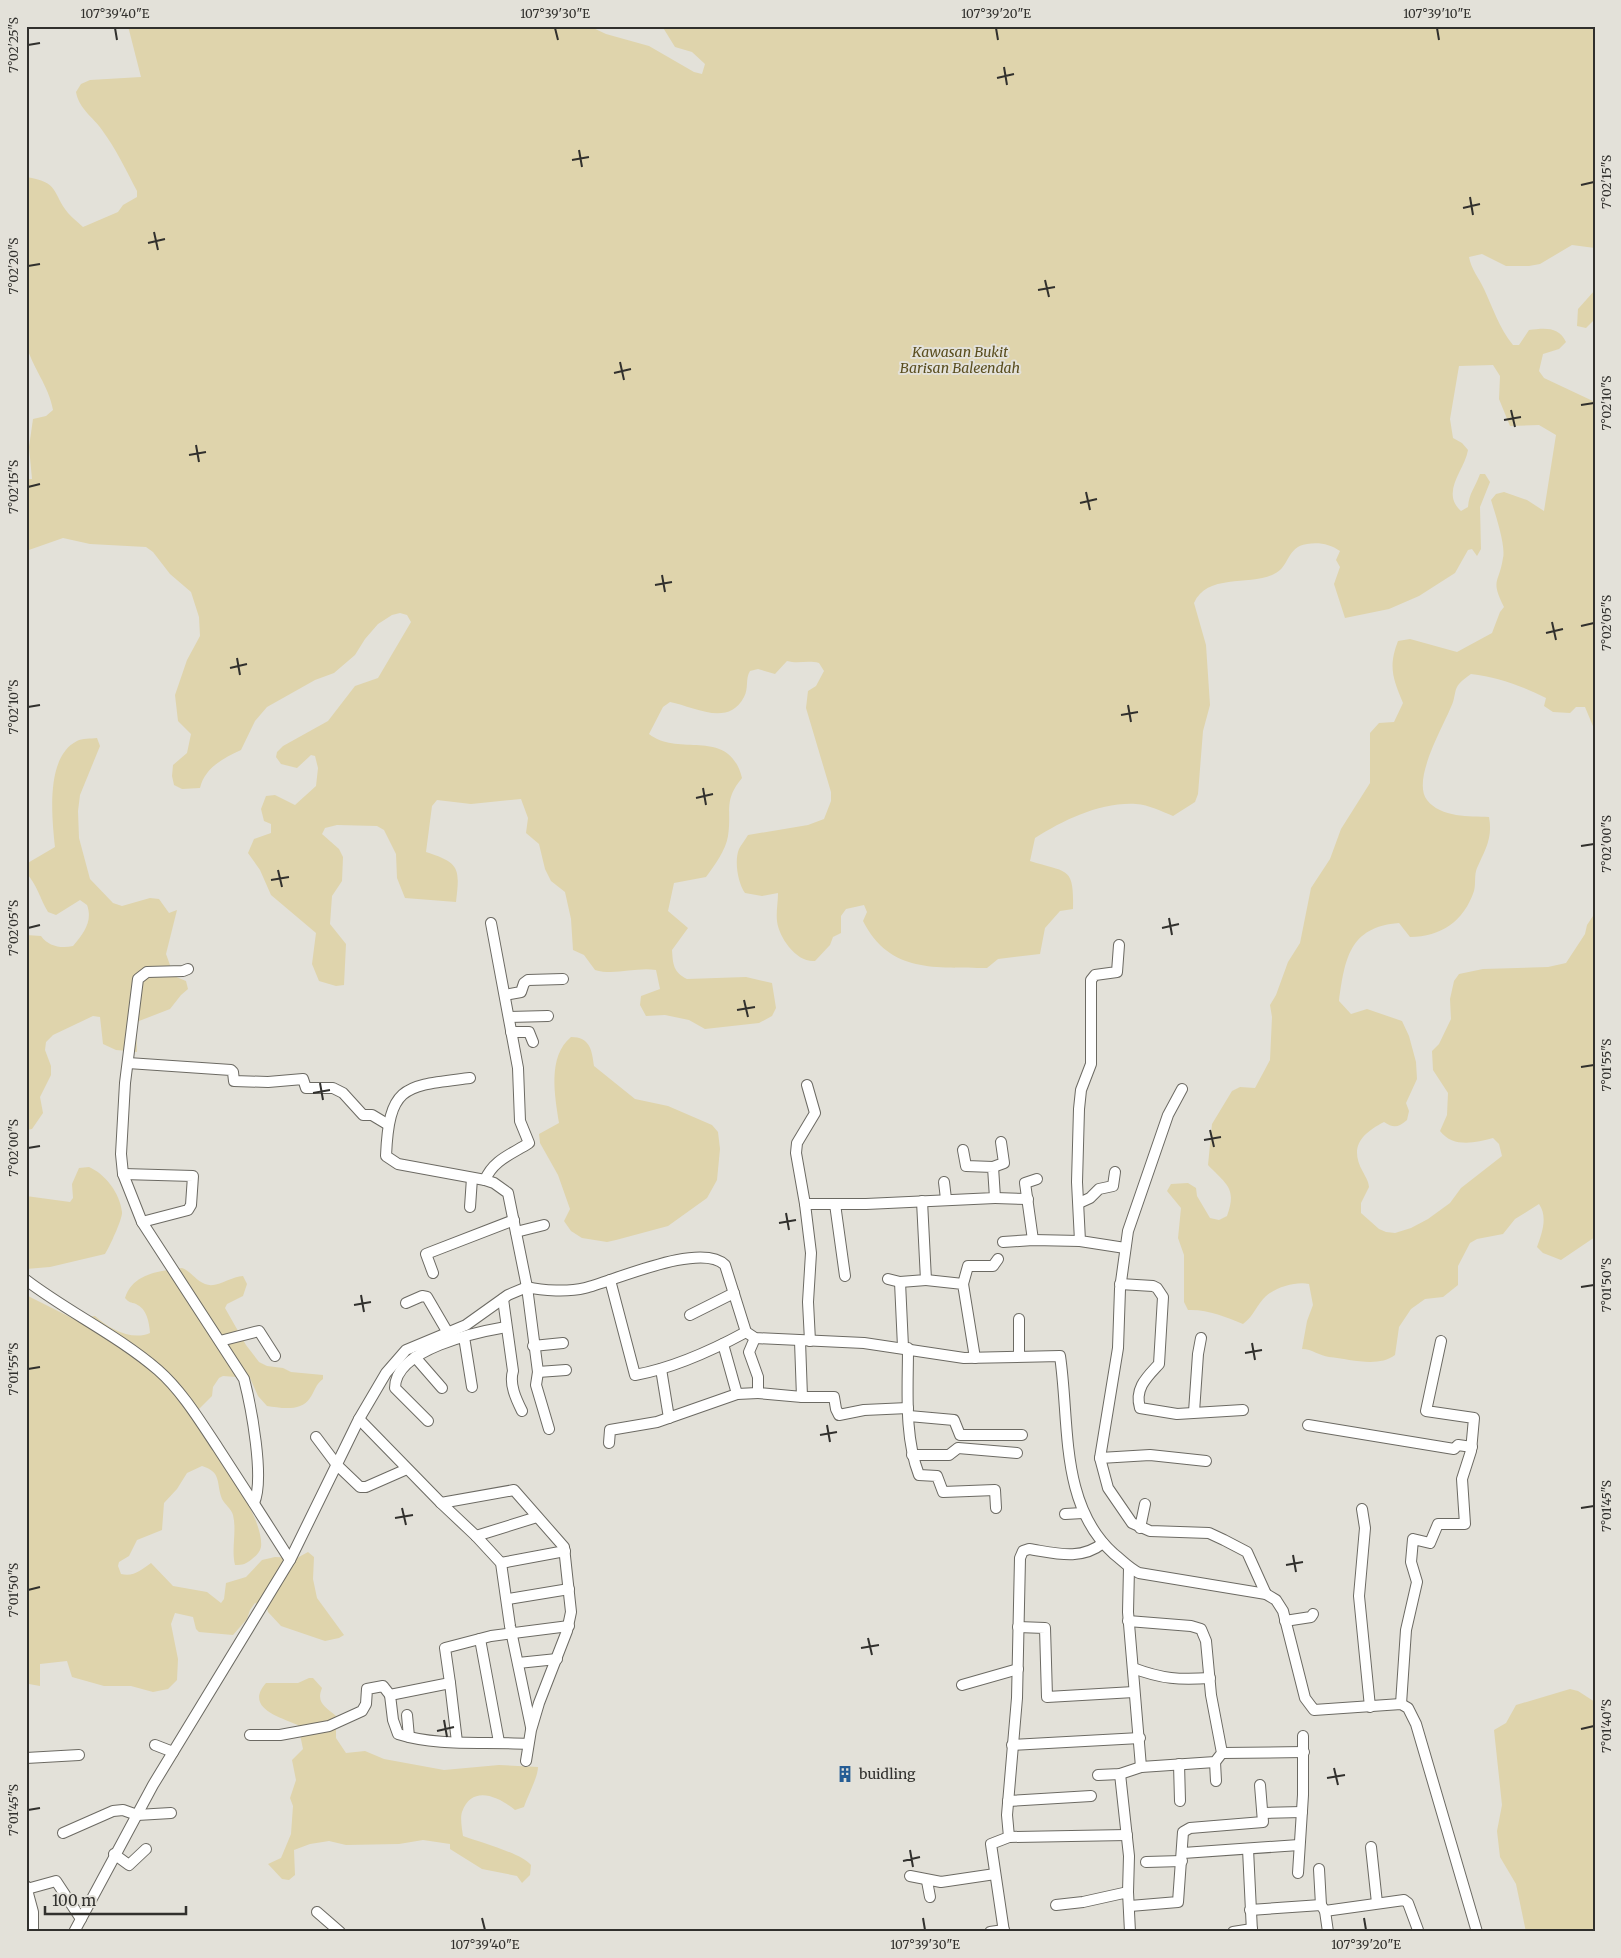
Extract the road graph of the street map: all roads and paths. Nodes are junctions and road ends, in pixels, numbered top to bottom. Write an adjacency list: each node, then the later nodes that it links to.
1 (491, 923): 5 (street)
2 (1119, 945): 28 (street)
3 (188, 969): 10 (street)
4 (562, 979): 5 (street)
5 (505, 995): 7 (street)
6 (548, 1016): 7 (street)
7 (509, 1018): 8 (street)
8 (511, 1032): 9 (street); 22 (street)
9 (532, 1042)
10 (128, 1063): 14 (street); 19 (street)
11 (470, 1078): 14 (street)
12 (807, 1085): 29 (street)
13 (1182, 1089): 39 (street)
14 (387, 1124): 20 (street)
15 (1001, 1142): 17 (street)
16 (963, 1150): 17 (street)
17 (992, 1167): 24 (street)
18 (1115, 1172): 28 (street)
19 (123, 1174): 33 (street); 33 (street)
20 (472, 1178): 22 (street); 31 (street)
21 (1037, 1179): 26 (street)
22 (485, 1180): 32 (street)
23 (944, 1182): 25 (street)
24 (995, 1198): 25 (street); 26 (street)
25 (946, 1199): 27 (street)
26 (1028, 1199): 36 (street)
27 (922, 1201): 30 (street); 46 (street)
28 (1079, 1203): 37 (street)
29 (805, 1204): 30 (street); 63 (street)
30 (834, 1204): 42 (street)
31 (470, 1207)
32 (514, 1220): 35 (street); 41 (street)
33 (142, 1222): 62 (street)
34 (544, 1225): 35 (street)
35 (516, 1232): 50 (street)
36 (1033, 1240): 37 (street); 38 (street)
37 (1080, 1241): 39 (street)
38 (1003, 1242)
39 (1125, 1248): 49 (street)
40 (998, 1259): 48 (street)
41 (433, 1273)
42 (845, 1276)
43 (888, 1279): 47 (street)
44 (26, 1280): 100 (street)
45 (610, 1280): 50 (street); 51 (street); 73 (street)
46 (926, 1280): 47 (street); 48 (street)
47 (900, 1282): 68 (street)
48 (963, 1284): 72 (street)
49 (1120, 1284): 84 (street); 96 (street)
50 (527, 1287): 52 (street); 67 (street)
51 (734, 1293): 54 (street); 57 (street)
52 (503, 1299): 56 (street); 58 (street)
53 (406, 1303): 58 (street)
54 (690, 1315)
55 (1019, 1319): 70 (street)
56 (506, 1327): 59 (street); 82 (street)
57 (746, 1332): 60 (street); 66 (street)
58 (448, 1333): 86 (street)
59 (464, 1337): 71 (street); 76 (street)
60 (755, 1338): 63 (street); 79 (street)
61 (1202, 1338): 84 (street)
62 (220, 1341): 69 (street); 100 (street)
63 (805, 1341): 68 (street); 80 (street)
64 (1441, 1341): 93 (street)
65 (563, 1342): 67 (street)
66 (723, 1344): 73 (street); 78 (street)
67 (533, 1346): 75 (street)
68 (905, 1348): 72 (street); 83 (street)
69 (275, 1356)
70 (1019, 1356): 72 (street); 105 (street)
71 (415, 1358): 77 (street); 87 (street)
72 (975, 1358)
73 (661, 1369): 85 (street)
74 (566, 1370): 75 (street)
75 (538, 1372): 89 (street)
76 (472, 1386)
77 (442, 1388)
78 (737, 1394): 79 (street); 85 (street)
79 (758, 1394): 80 (street)
80 (802, 1397): 83 (street)
81 (1243, 1410): 84 (street)
82 (522, 1411)
83 (909, 1412): 90 (street); 95 (street)
84 (1194, 1412)
85 (669, 1418): 92 (street)
86 (359, 1419): 98 (street); 99 (street)
87 (428, 1421)
88 (1308, 1425): 93 (street)
89 (549, 1429)
90 (1022, 1435)
91 (316, 1437): 98 (street)
92 (609, 1442)
93 (1472, 1447): 134 (street)
94 (1017, 1452): 95 (street)
95 (912, 1455): 103 (street)
96 (1100, 1458): 97 (street); 108 (street)
97 (1206, 1461)
98 (337, 1464): 99 (street); 112 (street)
99 (407, 1469): 101 (street)
100 (254, 1503): 112 (street)
101 (441, 1503): 107 (street); 109 (street)
102 (1145, 1504): 108 (street)
103 (996, 1508)
104 (1362, 1509): 135 (street)
105 (1083, 1513): 106 (street); 110 (street)
106 (1065, 1514)
107 (537, 1517): 109 (street); 111 (street)
108 (1140, 1528): 116 (street)
109 (476, 1536): 113 (street)
110 (1103, 1543): 114 (street); 122 (street)
111 (565, 1551): 113 (street); 115 (street)
112 (290, 1560): 147 (street)
113 (501, 1563): 117 (street)
114 (1129, 1568): 116 (street); 119 (street)
115 (569, 1588): 117 (street); 121 (street)
116 (1266, 1594): 120 (street)
117 (508, 1599): 123 (street)
118 (1313, 1614): 120 (street)
119 (1128, 1621): 127 (street); 129 (street)
120 (1285, 1621): 135 (street)
121 (569, 1626): 123 (street); 125 (street)
122 (1018, 1627): 128 (street); 132 (street)
123 (513, 1633): 124 (street); 126 (street)
124 (480, 1639): 130 (street); 143 (street)
125 (557, 1659): 126 (street); 137 (street)
126 (518, 1663): 137 (street)
127 (1133, 1668): 129 (street); 132 (street)
128 (1018, 1669): 131 (street); 146 (street)
129 (1210, 1678): 149 (street)
130 (450, 1683): 133 (street); 142 (street)
131 (962, 1685)
132 (1134, 1692): 141 (street)
133 (390, 1695): 138 (street); 140 (street)
134 (1401, 1704): 135 (street); 202 (street)
135 (1370, 1706)
136 (407, 1715): 140 (street)
137 (531, 1730): 144 (street)
138 (250, 1735)
139 (1304, 1736): 148 (street)
140 (409, 1738): 142 (street)
141 (1140, 1738): 146 (street); 155 (street)
142 (457, 1742): 143 (street)
143 (499, 1742): 144 (street)
144 (528, 1744): 152 (street)
145 (155, 1745): 147 (street)
146 (1012, 1745): 162 (street)
147 (173, 1752): 166 (street)
148 (1304, 1752): 149 (street); 163 (street)
149 (1222, 1753): 153 (street)
150 (79, 1755): 151 (street)
151 (26, 1758)
152 (526, 1761)
153 (1215, 1762): 154 (street); 158 (street)
154 (1179, 1764): 155 (street); 161 (street)
155 (1141, 1768): 156 (street)
156 (1120, 1774): 157 (street); 168 (street)
157 (1098, 1775)
158 (1216, 1781)
159 (1260, 1785): 165 (street)
160 (1091, 1796): 162 (street)
161 (1180, 1800)
162 (1008, 1801): 169 (street)
163 (1302, 1812): 165 (street); 170 (street)
164 (172, 1813): 166 (street)
165 (1264, 1814): 175 (street)
166 (137, 1815): 167 (street); 174 (street)
167 (63, 1833)
168 (1127, 1835): 169 (street); 183 (street)
169 (1009, 1837): 179 (street)
170 (1299, 1845): 173 (street); 178 (street)
171 (1372, 1847): 185 (street)
172 (146, 1849): 174 (street)
173 (1248, 1849): 175 (street); 189 (street)
174 (114, 1854): 191 (street)
175 (1182, 1857): 176 (street); 187 (street)
176 (1146, 1862)
177 (1319, 1869): 188 (street)
178 (1298, 1873)
179 (994, 1874): 181 (street); 193 (street)
180 (910, 1876): 181 (street)
181 (927, 1881): 184 (street)
182 (27, 1888): 191 (street); 195 (street)
183 (1128, 1892): 186 (street); 187 (street)
184 (930, 1896)
185 (1377, 1903): 188 (street); 194 (street)
186 (1056, 1905)
187 (1130, 1906): 199 (street)
188 (1323, 1908): 189 (street); 201 (street)
189 (1250, 1910): 192 (street)
190 (317, 1912): 197 (street)
191 (81, 1919): 196 (street)
192 (1252, 1930): 200 (street)
193 (1004, 1931): 198 (street)
194 (1416, 1931)
195 (33, 1932)
196 (74, 1932)
197 (340, 1932)
198 (990, 1932)
199 (1130, 1932)
200 (1233, 1932)
201 (1328, 1932)
202 (1477, 1932)

